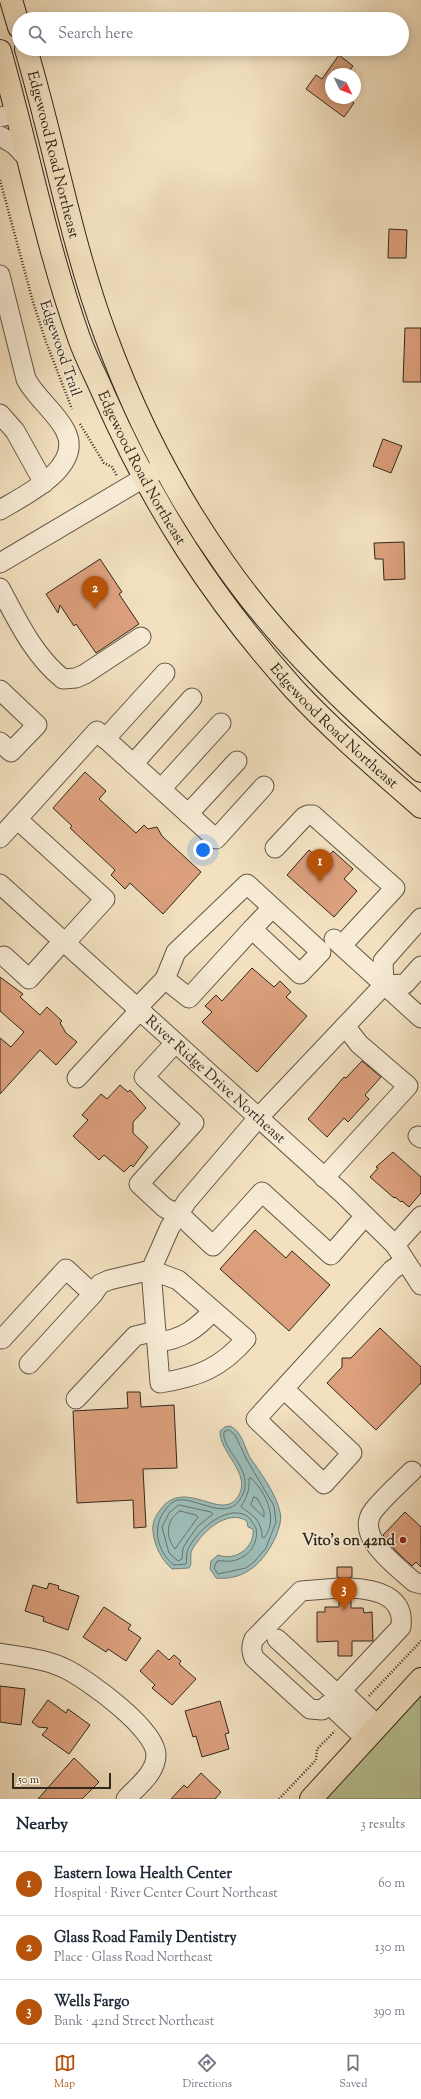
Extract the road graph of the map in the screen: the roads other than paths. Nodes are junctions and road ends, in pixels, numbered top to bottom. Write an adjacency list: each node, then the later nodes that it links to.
1 (11, 0): 2 (main road)
2 (15, 12)
3 (0, 50): 5 (main road, Edgewood Road Northeast)
4 (28, 56): 8 (main road, Edgewood Road Northeast)
5 (9, 115): 7 (main road, Edgewood Road Northeast); 8 (main road)
6 (0, 136): 7 (street)
7 (29, 160): 13 (main road, Edgewood Road Northeast)
8 (56, 163): 11 (main road, Edgewood Road Northeast)
9 (0, 275): 12 (street)
10 (0, 414): 12 (street)
11 (164, 466): 13 (street); 27 (main road, Edgewood Road Northeast)
12 (44, 483): 14 (street)
13 (134, 483): 15 (street); 30 (main road, Edgewood Road Northeast)
14 (0, 510)
15 (0, 563)
16 (0, 588): 17 (street)
17 (5, 611): 18 (street)
18 (141, 637)
19 (165, 673): 23 (street)
20 (0, 690): 24 (street)
21 (192, 698): 26 (street)
22 (221, 723): 29 (street)
23 (105, 738): 26 (street); 33 (street)
24 (0, 742)
25 (237, 761): 32 (street)
26 (133, 764): 29 (street)
27 (421, 771)
28 (264, 786): 32 (street)
29 (161, 789): 32 (street)
30 (413, 801): 31 (street)
31 (421, 812)
32 (188, 814)
33 (16, 819): 34 (street); 40 (street)
34 (0, 838)
35 (275, 848): 41 (street)
36 (0, 884): 40 (street, River Ridge Drive Northeast)
37 (272, 908): 39 (street); 42 (street); 45 (street)
38 (421, 918): 46 (street)
39 (252, 929): 42 (street); 45 (street)
40 (64, 942): 43 (street); 47 (street, River Ridge Drive Northeast)
41 (342, 945): 42 (street); 46 (street)
42 (321, 952)
43 (4, 956)
44 (421, 966): 46 (street)
45 (164, 979): 47 (street)
46 (384, 985): 48 (street); 49 (street)
47 (138, 1009): 50 (street, River Ridge Drive Northeast); 51 (street)
48 (421, 1018)
49 (345, 1026): 52 (street); 53 (street)
50 (175, 1043): 52 (street, River Ridge Drive Northeast); 54 (street)
51 (77, 1078)
52 (258, 1118): 53 (street, River Ridge Drive Northeast); 54 (street)
53 (324, 1178): 55 (street, River Ridge Drive Northeast)
54 (179, 1214): 55 (street); 58 (street)
55 (365, 1216): 57 (street, River Ridge Drive Northeast)
56 (421, 1216): 57 (street)
57 (400, 1253): 59 (street, River Ridge Drive Northeast); 65 (street)
58 (152, 1270): 60 (street); 61 (street); 62 (street)
59 (419, 1278)
60 (93, 1294): 63 (street); 64 (street)
61 (213, 1311): 62 (street); 62 (street)
62 (157, 1336): 66 (street)
63 (2, 1339)
64 (30, 1364)
65 (284, 1389): 65 (street)
66 (76, 1399)
67 (418, 1471): 68 (street)
68 (421, 1584)
69 (277, 1639): 72 (street)
70 (0, 1653): 74 (street)
71 (421, 1679): 73 (main road)
72 (336, 1697): 72 (street); 73 (street)
73 (372, 1732): 75 (main road)
74 (126, 1799)
75 (311, 1799)

